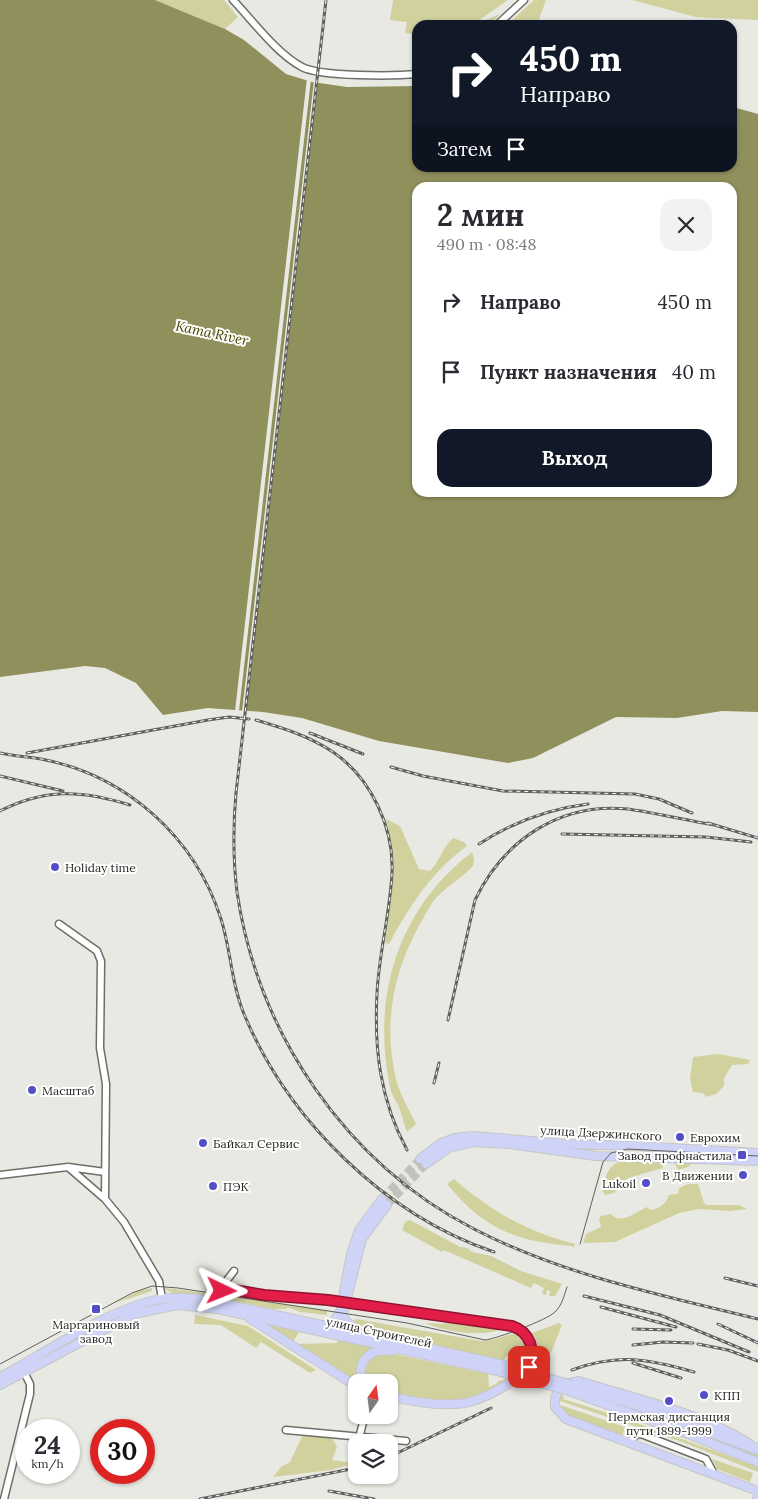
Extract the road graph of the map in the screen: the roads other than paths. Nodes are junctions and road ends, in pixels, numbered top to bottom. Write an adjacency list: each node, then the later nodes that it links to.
1 (233, 0): 4 (street)
2 (524, 0): 3 (street)
3 (502, 20)
4 (412, 74)
5 (59, 924): 9 (street)
6 (758, 1153): 7 (main road, улица Дзержинского)
7 (758, 1161)
8 (68, 1167): 9 (street); 10 (street); 11 (street)
9 (105, 1172): 11 (street)
10 (0, 1175)
11 (105, 1199): 17 (street)
12 (385, 1202): 16 (main road)
13 (234, 1270): 14 (street)
14 (222, 1288): 15 (street); 16 (street)
15 (220, 1302): 17 (main road, улица Строителей); 19 (main road, улица Строителей)
16 (344, 1302): 19 (main road); 20 (street); 21 (main road)
17 (163, 1303): 18 (main road, улица Строителей); 24 (main road, улица Строителей); 26 (main road, улица Строителей)
18 (243, 1314): 22 (main road, улица Строителей); 27 (main road)
19 (321, 1324): 21 (main road, улица Строителей)
20 (518, 1328): 30 (main road)
21 (363, 1333): 23 (main road, улица Строителей)
22 (482, 1367): 23 (main road, улица Строителей); 25 (main road)
23 (497, 1367): 29 (main road, улица Строителей, bridge)
24 (24, 1372): 28 (main road, улица Строителей); 40 (street)
25 (361, 1374)
26 (0, 1377)
27 (348, 1381)
28 (0, 1385)
29 (569, 1388): 36 (main road, улица Строителей); 37 (main road, улица Строителей)
30 (398, 1398)
31 (286, 1430): 32 (street)
32 (348, 1437)
33 (398, 1440): 34 (street)
34 (406, 1441)
35 (630, 1443): 36 (main road); 38 (main road); 38 (street)
36 (758, 1450)
37 (758, 1462)
38 (714, 1474): 39 (main road)
39 (758, 1491)
40 (4, 1499)

